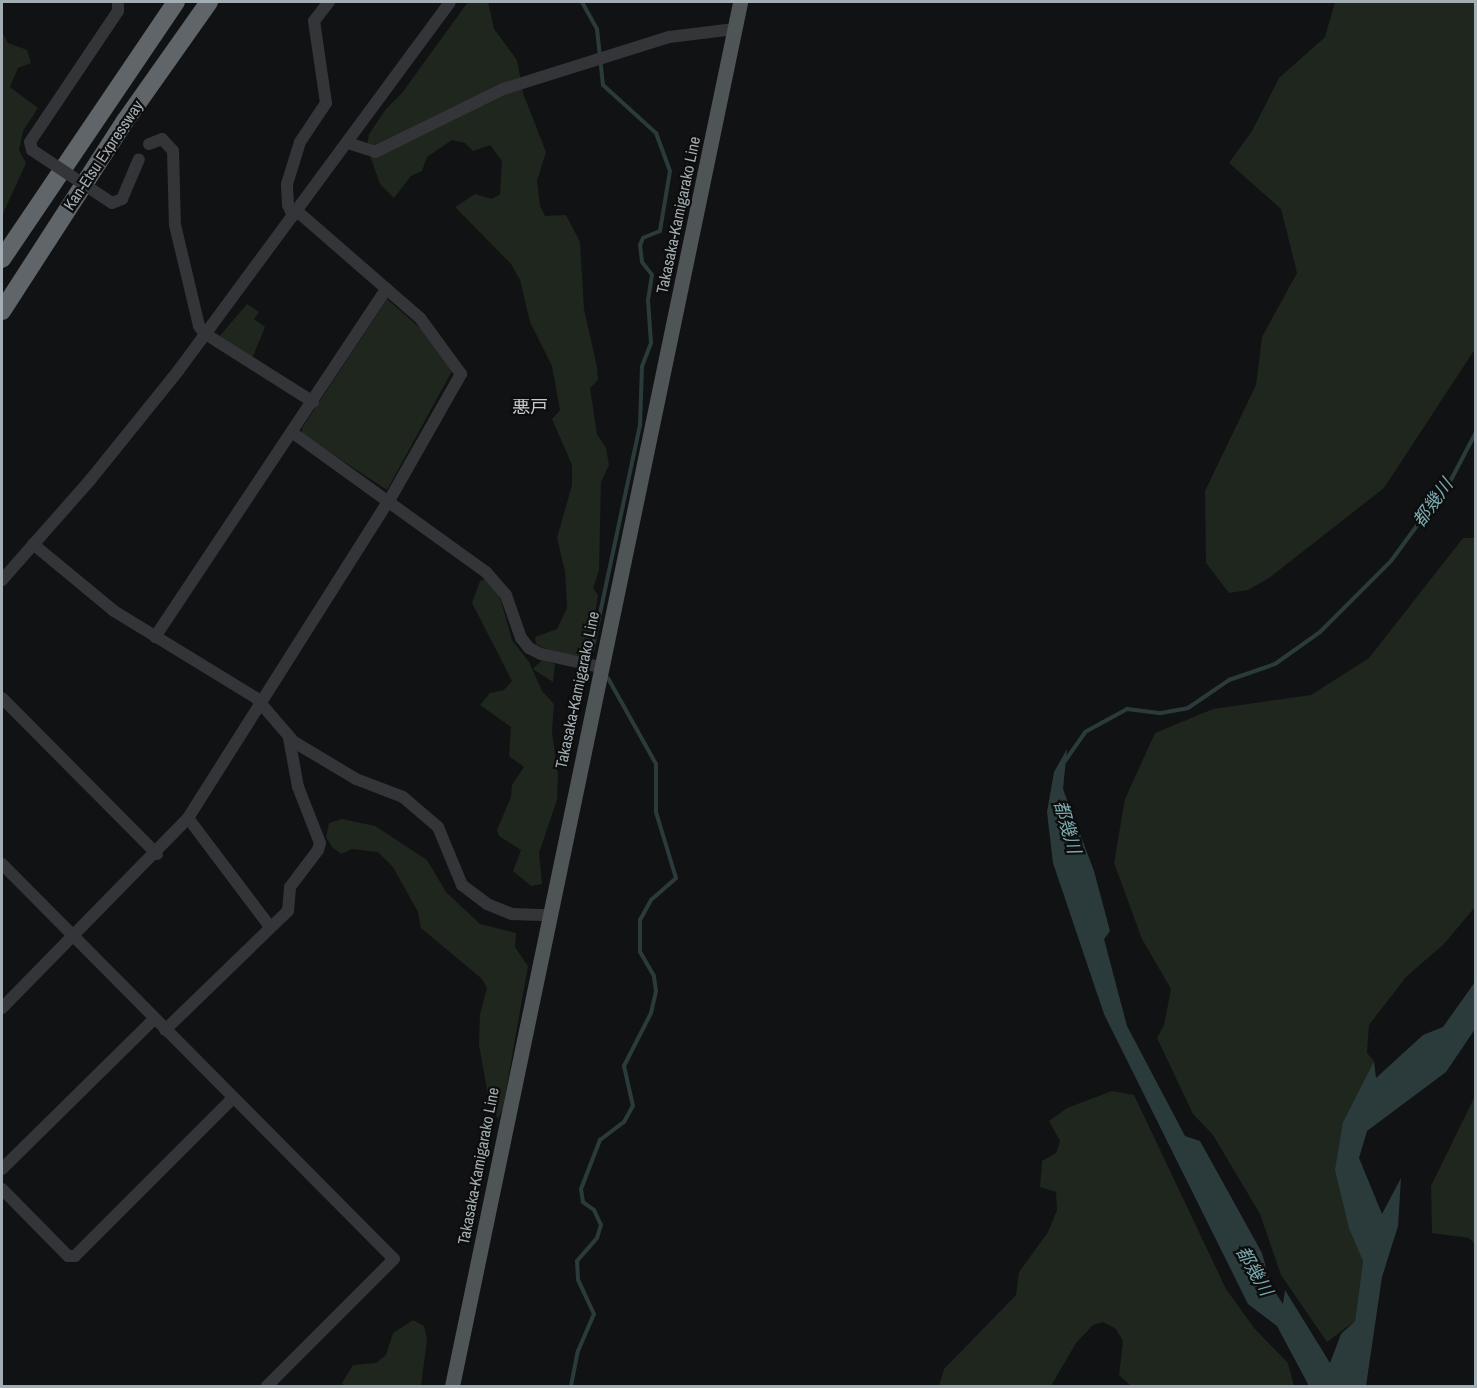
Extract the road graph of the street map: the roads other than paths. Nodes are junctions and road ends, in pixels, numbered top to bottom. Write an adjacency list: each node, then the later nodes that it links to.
1 (176, 2): 12 (highway, Kan-Etsu Expressway)
2 (209, 2): 14 (highway, Kan-Etsu Expressway)
3 (329, 2): 11 (street)
4 (450, 2): 8 (street)
5 (740, 2): 7 (main road, Takasaka-Kamigarako Line)
6 (118, 4): 10 (street, bridge)
7 (735, 29): 8 (street); 22 (main road, Takasaka-Kamigarako Line)
8 (348, 143): 11 (street)
9 (149, 144): 15 (street)
10 (139, 159)
11 (295, 214): 13 (street); 15 (street)
12 (2, 259)
13 (386, 289): 16 (street); 18 (street)
14 (2, 311)
15 (204, 333): 16 (street); 19 (street)
16 (313, 402): 17 (street)
17 (293, 433): 18 (street); 21 (street)
18 (390, 499): 22 (street); 24 (street)
19 (33, 544): 20 (street); 21 (street)
20 (2, 580)
21 (155, 637): 24 (street)
22 (600, 667): 29 (main road, Takasaka-Kamigarako Line)
23 (2, 698): 27 (street)
24 (262, 703): 25 (street); 26 (street)
25 (289, 738): 29 (street); 30 (street)
26 (189, 818): 27 (street); 30 (street)
27 (157, 854): 31 (street)
28 (2, 864): 31 (street)
29 (549, 915): 39 (main road, Takasaka-Kamigarako Line)
30 (270, 927): 34 (street)
31 (74, 935): 32 (street); 33 (street)
32 (2, 1008)
33 (154, 1019): 34 (street); 36 (street)
34 (165, 1030): 35 (street)
35 (233, 1098): 37 (street); 38 (street)
36 (2, 1169)
37 (2, 1189)
38 (267, 1386)
39 (452, 1386)

